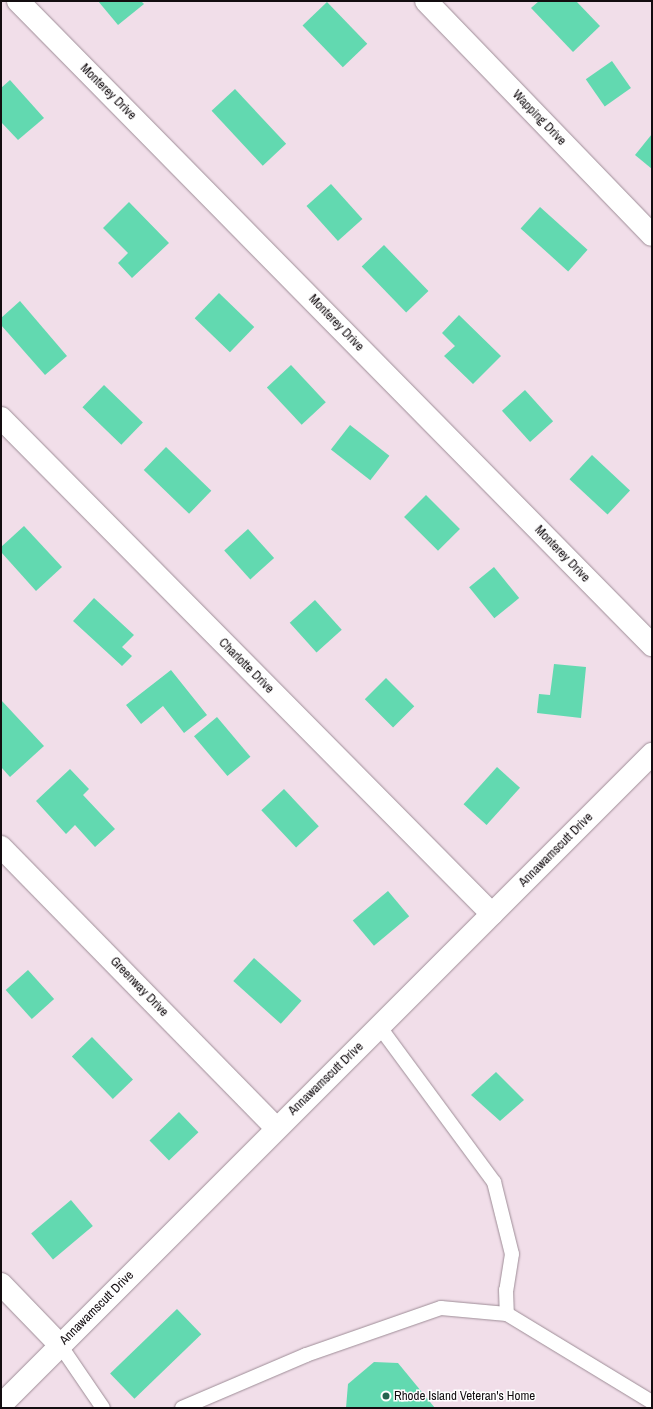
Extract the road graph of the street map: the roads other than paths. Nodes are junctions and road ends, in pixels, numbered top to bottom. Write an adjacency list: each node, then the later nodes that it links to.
1 (18, 1): 5 (street, Monterey Drive)
2 (426, 1): 3 (street, Wapping Drive)
3 (652, 235)
4 (1, 418): 8 (street, Charlotte Drive)
5 (652, 645)
6 (652, 754): 8 (street, Annawamscutt Drive)
7 (1, 847): 10 (street, Greenway Drive)
8 (492, 914): 9 (street, Annawamscutt Drive)
9 (380, 1026): 10 (street, Annawamscutt Drive); 12 (lane)
10 (276, 1128): 13 (street, Annawamscutt Drive)
11 (1, 1284): 13 (street)
12 (507, 1314): 14 (lane); 17 (lane)
13 (60, 1345): 15 (street, Annawamscutt Drive); 16 (lane)
14 (652, 1402)
15 (1, 1405)
16 (103, 1408)
17 (182, 1408)

